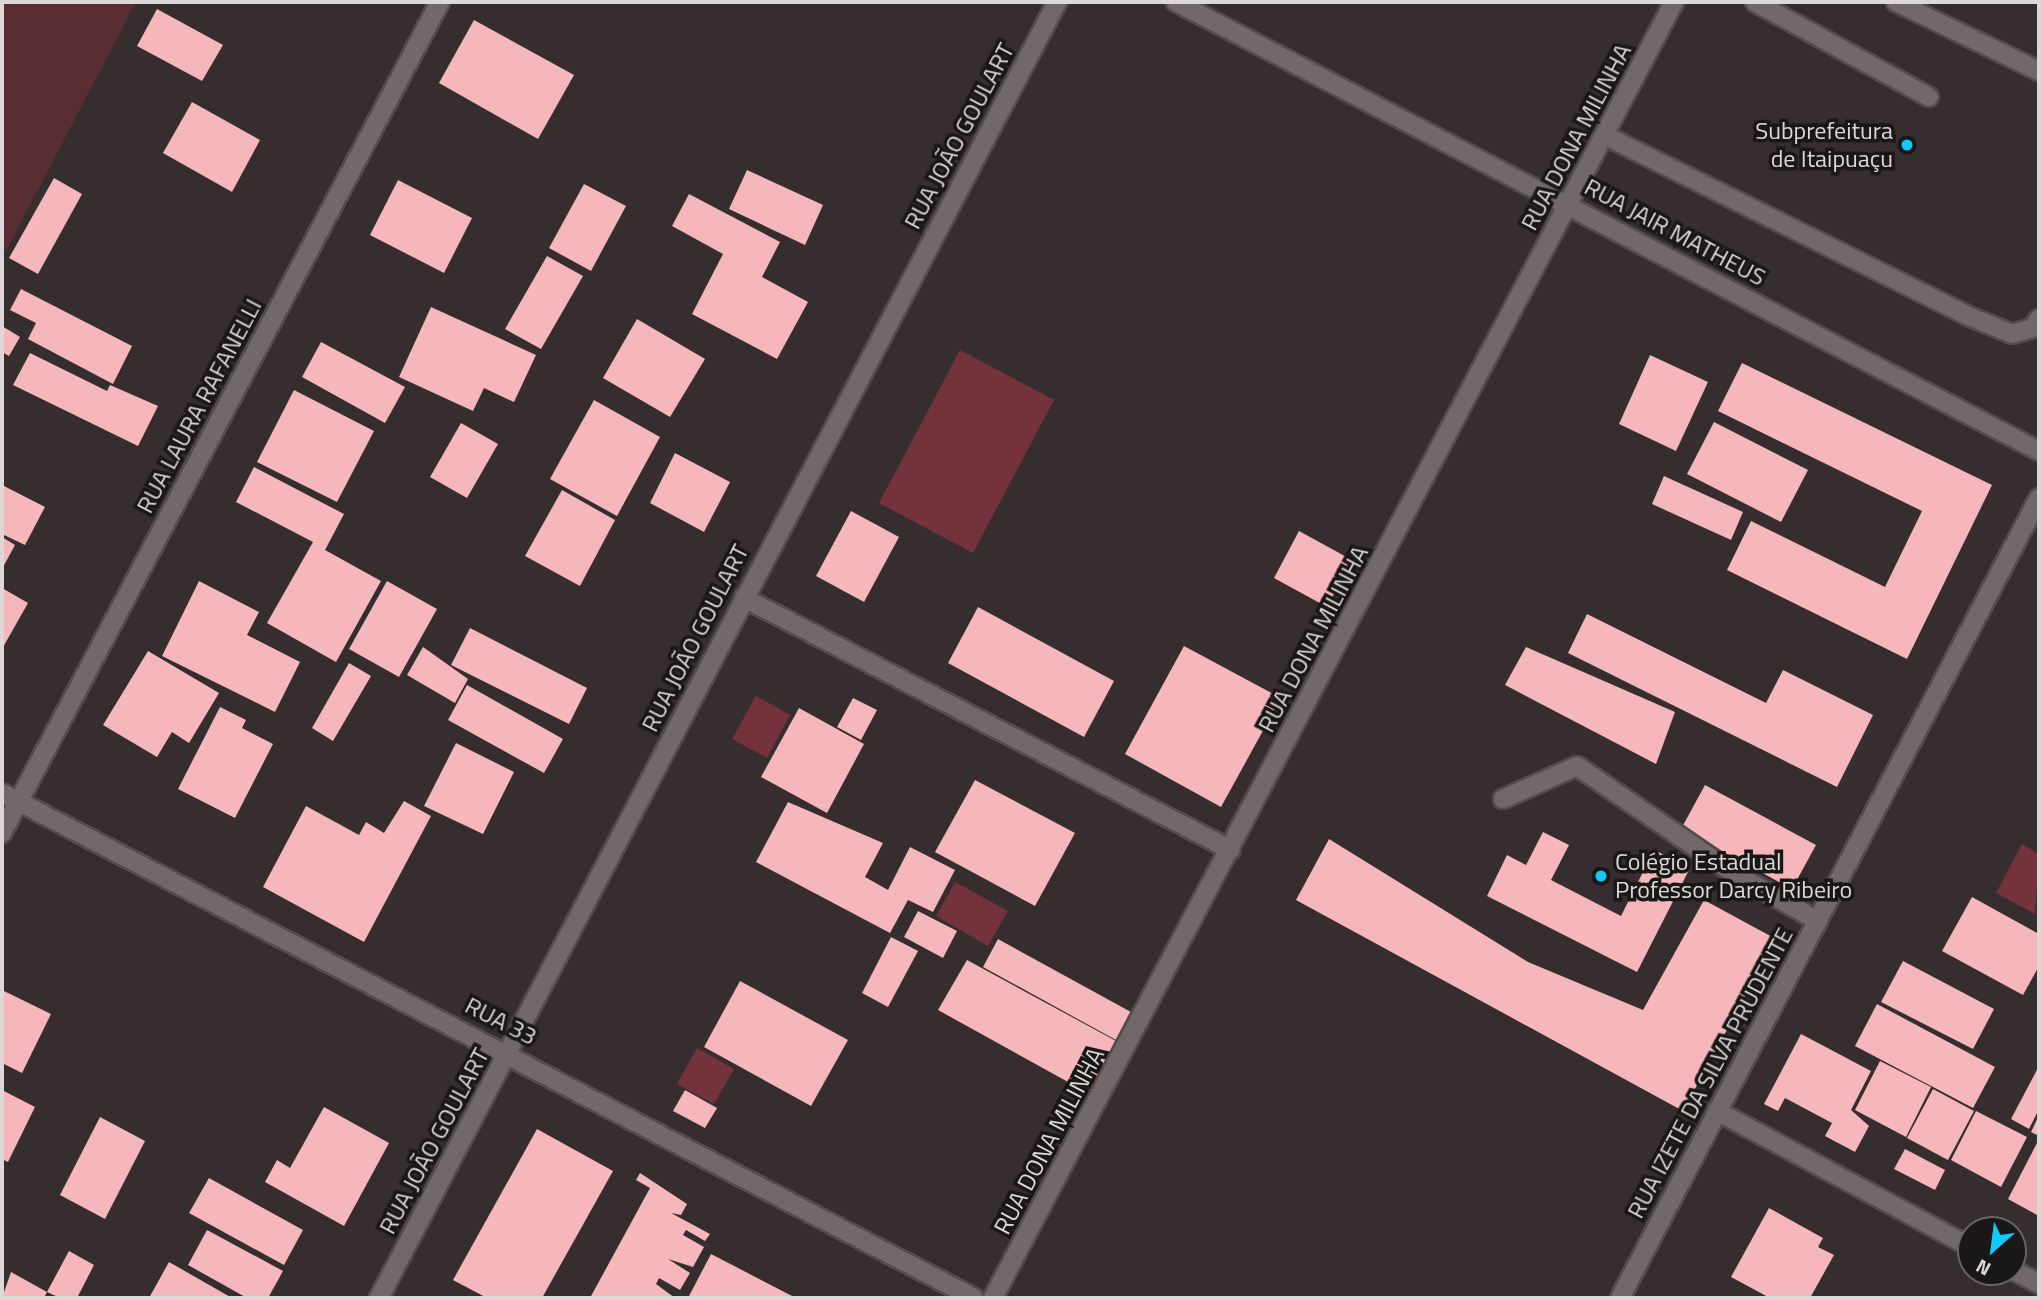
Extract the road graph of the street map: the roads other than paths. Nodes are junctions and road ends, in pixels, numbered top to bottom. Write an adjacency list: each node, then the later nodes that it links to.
1 (440, 2): 15 (street, RUA LAURA RAFANELLI)
2 (1057, 2): 14 (street, RUA JOÃO GOULART)
3 (1176, 2): 10 (street, RUA JAIR MATHEUS)
4 (1674, 2): 9 (street, RUA DONA MILINHA)
5 (1755, 2): 8 (street)
6 (1896, 2): 7 (street)
7 (2039, 71)
8 (1929, 97)
9 (1606, 136): 10 (street, RUA DONA MILINHA); 11 (street)
10 (1568, 204): 12 (street, RUA JAIR MATHEUS); 18 (street, RUA DONA MILINHA)
11 (2039, 319)
12 (2039, 451)
13 (2039, 498): 19 (street, RUA IZETE DA SILVA PRUDENTE)
14 (744, 598): 18 (street); 20 (street, RUA JOÃO GOULART)
15 (10, 797): 17 (street, RUA LAURA RAFANELLI); 20 (street, RUA 33)
16 (1503, 799): 19 (street)
17 (2, 832)
18 (1231, 850): 25 (street, RUA DONA MILINHA)
19 (1818, 921): 21 (street, RUA IZETE DA SILVA PRUDENTE)
20 (509, 1052): 23 (street, RUA JOÃO GOULART); 24 (street, RUA 33)
21 (1717, 1111): 22 (street); 26 (street, RUA IZETE DA SILVA PRUDENTE)
22 (1957, 1240)
23 (379, 1298)
24 (974, 1298)
25 (993, 1298)
26 (1620, 1298)

